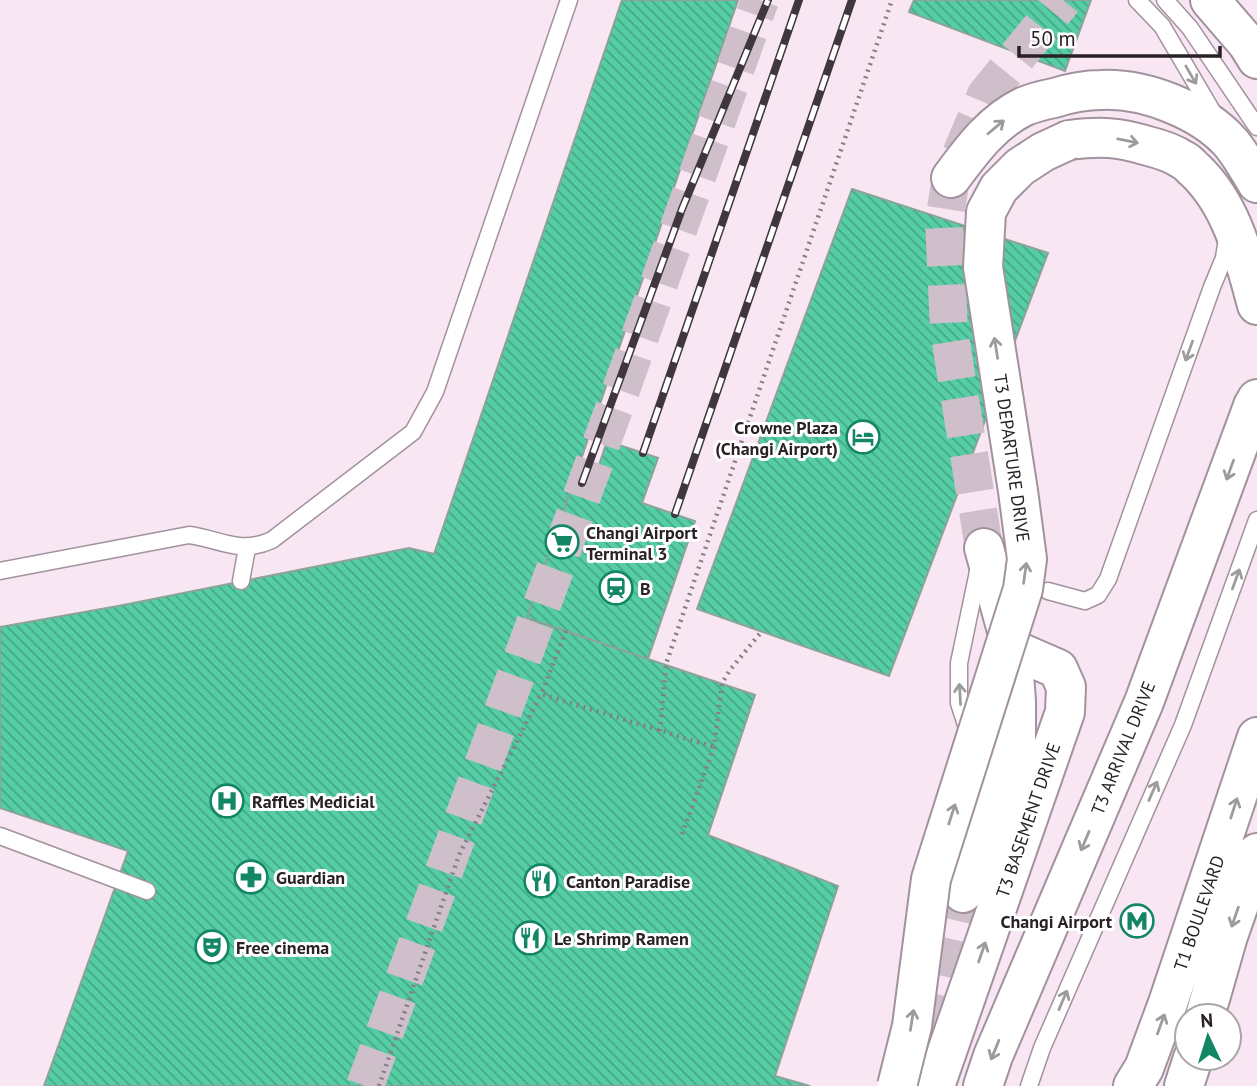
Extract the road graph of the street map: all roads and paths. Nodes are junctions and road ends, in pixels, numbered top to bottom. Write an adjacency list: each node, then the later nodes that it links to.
1 (569, 0): 12 (lane)
2 (892, 0): 21 (path)
3 (1136, 0): 5 (lane, one-way to 5)
4 (1166, 0): 5 (lane)
5 (1244, 134): 6 (main road, one-way to 5); 7 (main road)
6 (951, 178)
7 (1257, 183)
8 (1230, 219): 9 (main road, T3 DEPARTURE DRIVE); 16 (lane, one-way to 16); 32 (main road, T3 DEPARTURE DRIVE, one-way to 8, bridge)
9 (1257, 305)
10 (1256, 395): 34 (main road, T3 ARRIVAL DRIVE, one-way to 34)
11 (1257, 520): 35 (lane, one-way to 11)
12 (247, 548): 14 (lane); 15 (lane)
13 (984, 548): 19 (main road, T3 BASEMENT DRIVE); 24 (lane, one-way to 13)
14 (0, 571)
15 (241, 581)
16 (1048, 591)
17 (762, 631): 23 (path)
18 (566, 632): 20 (path)
19 (1012, 649): 24 (main road, T3 BASEMENT DRIVE); 33 (main road, T3 BASEMENT DRIVE, one-way to 19)
20 (541, 694): 21 (path); 31 (path)
21 (660, 731): 23 (path)
22 (1257, 737): 36 (main road, T1 BOULEVARD, one-way to 22)
23 (714, 747): 25 (path)
24 (988, 787): 29 (main road, T3 BASEMENT DRIVE)
25 (682, 834)
26 (0, 836): 28 (lane)
27 (1257, 853): 30 (main road, one-way to 30)
28 (147, 891)
29 (963, 893)
30 (1209, 1002)
31 (379, 1086)
32 (897, 1086)
33 (935, 1086)
34 (983, 1086)
35 (1029, 1086)
36 (1133, 1086)

